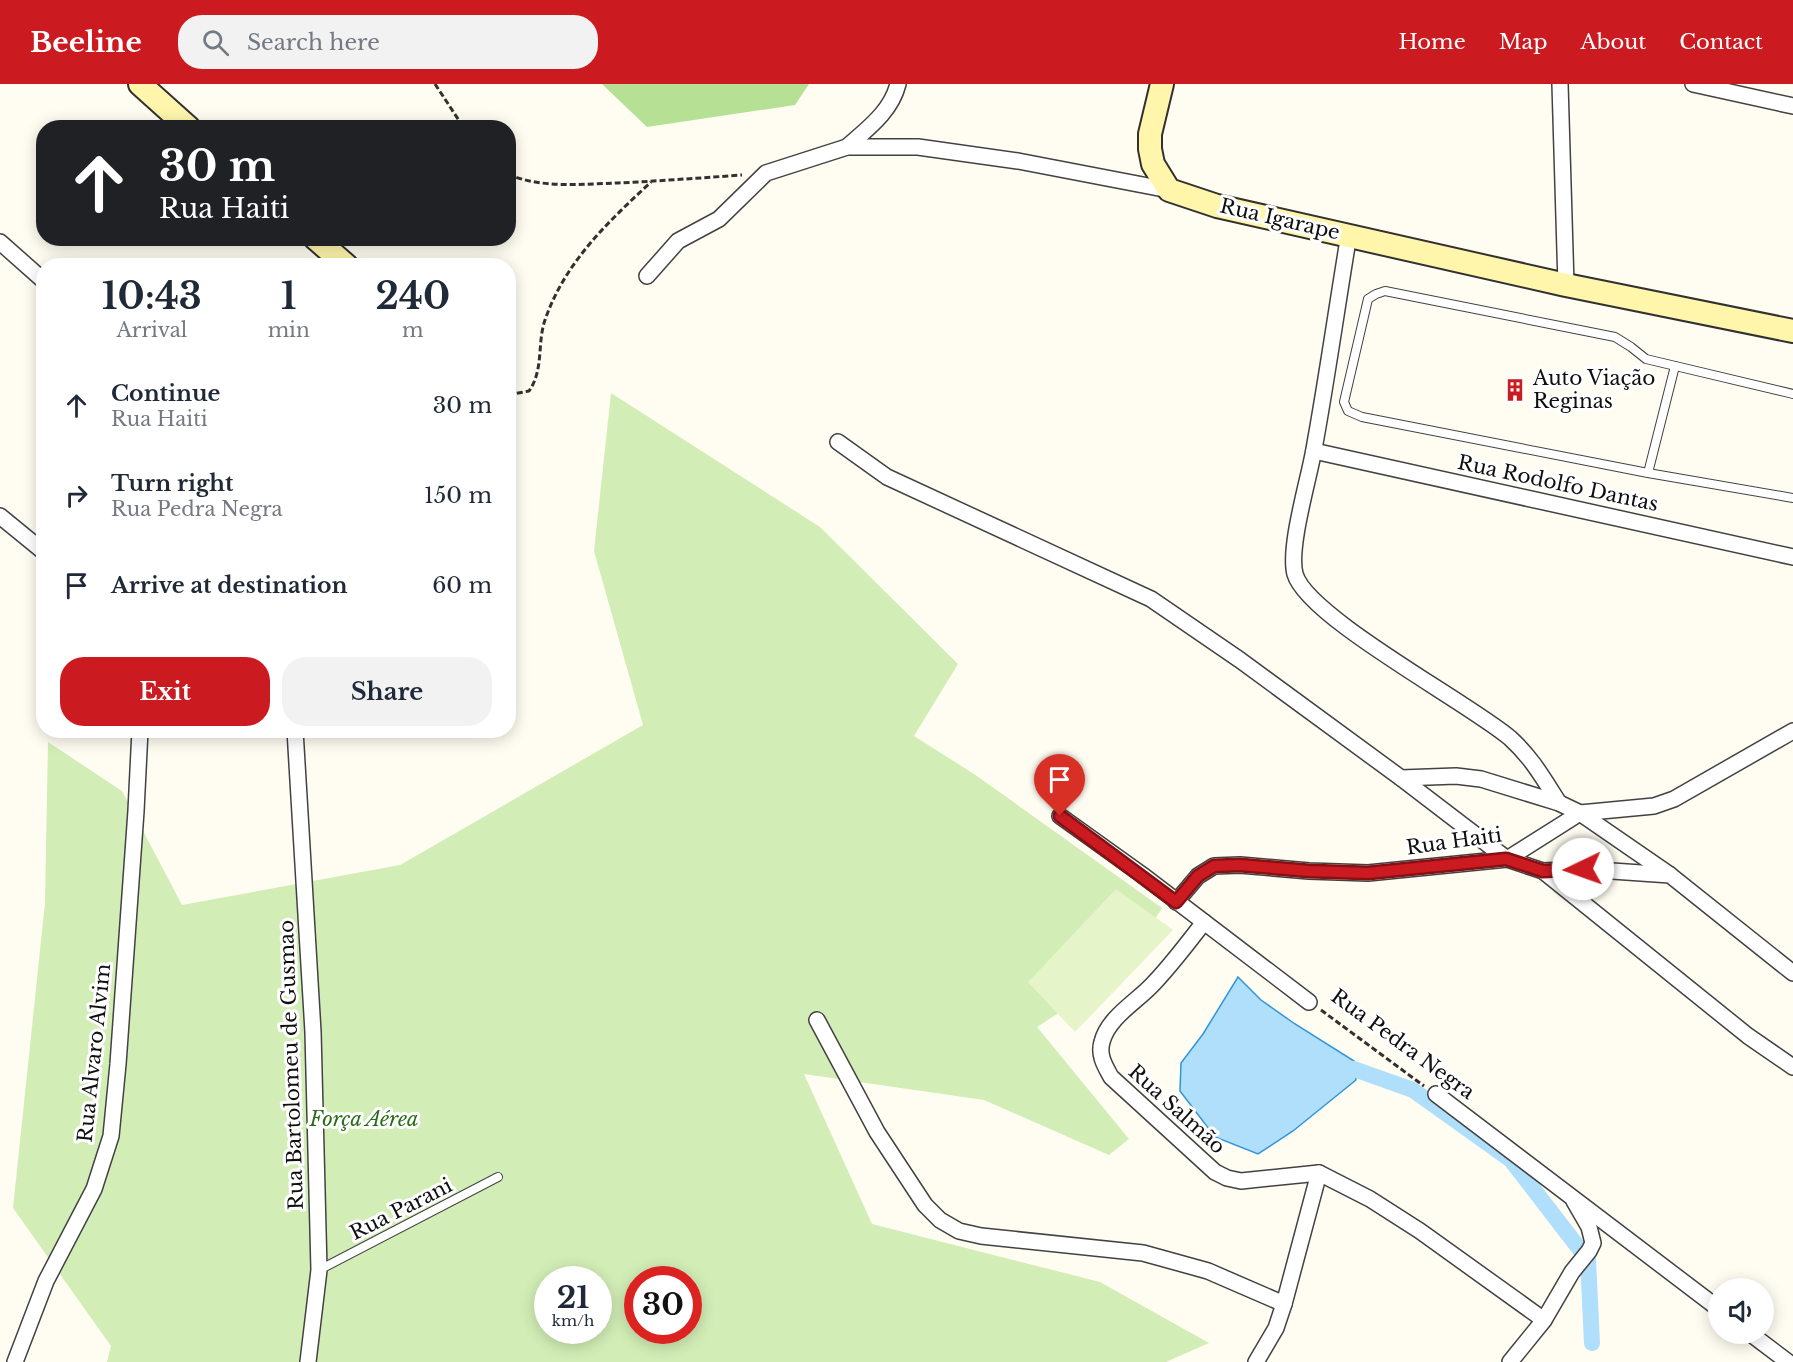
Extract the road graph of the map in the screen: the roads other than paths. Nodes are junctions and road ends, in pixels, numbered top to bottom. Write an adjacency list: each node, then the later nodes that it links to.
1 (140, 84): 7 (main road)
2 (898, 84): 8 (street)
3 (1162, 84): 9 (main road)
4 (1560, 84): 16 (street)
5 (1693, 84): 6 (street)
6 (1793, 106)
7 (180, 120)
8 (846, 147): 9 (street, Rua Igarape); 15 (street, Rua Igarape)
9 (1169, 190): 10 (main road, Rua Igarape)
10 (1349, 234): 16 (main road, Rua Igarape); 21 (street)
11 (0, 242): 14 (street)
12 (323, 246): 13 (main road)
13 (334, 258)
14 (36, 274)
15 (646, 276)
16 (1566, 285): 17 (main road, Rua Igarape)
17 (1793, 331)
18 (1675, 366): 19 (lane); 22 (lane); 22 (lane)
19 (1793, 394)
20 (838, 441): 30 (street)
21 (1314, 451): 26 (street, Rua Rodolfo Dantas); 31 (street)
22 (1648, 473): 23 (lane)
23 (1793, 498)
24 (0, 516): 25 (street)
25 (36, 545)
26 (1793, 557)
27 (1793, 731): 32 (street, Rua Haiti)
28 (140, 738): 52 (street, Rua Alvaro Alvim)
29 (295, 738): 47 (street, Rua Bartolomeu de Gusmao)
30 (1401, 778): 31 (street); 34 (street)
31 (1559, 803): 32 (street)
32 (1580, 813): 34 (street, Rua Haiti); 36 (street)
33 (1060, 816): 37 (street, Rua Pedra Negra)
34 (1506, 859): 35 (street); 37 (street, Rua Haiti)
35 (1543, 871): 36 (street); 42 (street)
36 (1670, 875): 39 (street)
37 (1176, 902): 38 (street, Rua Pedra Negra)
38 (1204, 922): 40 (street, Rua Pedra Negra); 44 (street, Rua Salmão)
39 (1793, 973)
40 (1309, 1002)
41 (817, 1020): 49 (street)
42 (1793, 1067)
43 (1436, 1094): 46 (street, Rua Pedra Negra)
44 (1319, 1173): 49 (street); 50 (street)
45 (498, 1177): 47 (lane, Rua Parani)
46 (1573, 1199): 48 (street, Rua Pedra Negra); 50 (street)
47 (319, 1270): 53 (street, Rua Bartolomeu de Gusmao)
48 (1708, 1301)
49 (1284, 1304): 54 (street)
50 (1544, 1320): 55 (street)
51 (1764, 1344): 56 (street)
52 (15, 1362)
53 (308, 1362)
54 (1256, 1362)
55 (1510, 1362)
56 (1788, 1362)

